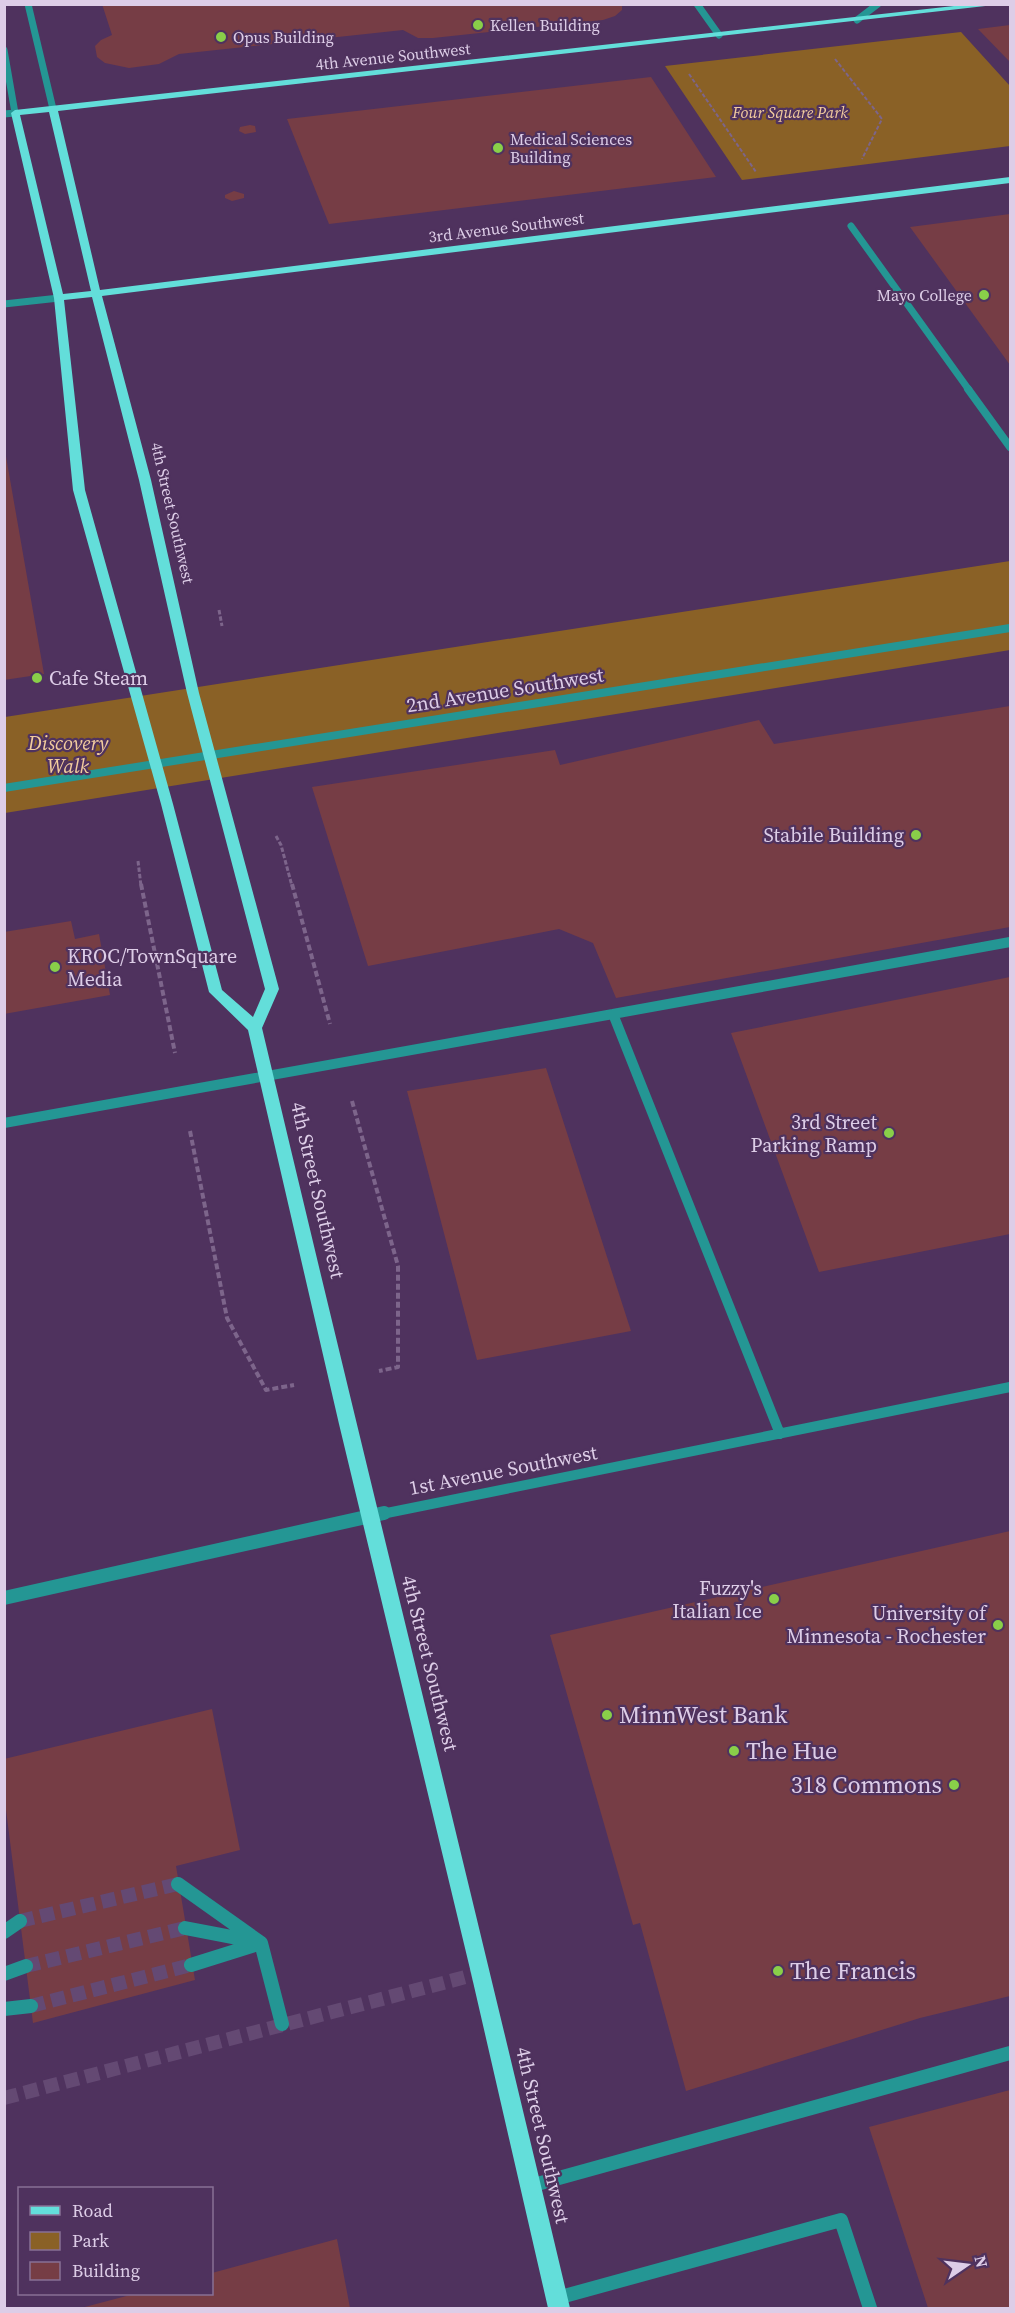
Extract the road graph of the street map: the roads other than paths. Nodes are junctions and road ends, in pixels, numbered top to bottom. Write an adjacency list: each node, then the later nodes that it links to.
1 (28, 4): 8 (street, 4th Street Southwest)
2 (697, 4): 6 (street)
3 (878, 4): 5 (street)
4 (999, 4): 5 (main road, 4th Avenue Southwest)
5 (857, 20): 6 (main road, 4th Avenue Southwest)
6 (719, 35): 8 (main road, 4th Avenue Southwest)
7 (4, 50): 9 (street)
8 (53, 109): 9 (main road, 4th Avenue Southwest); 12 (main road, 4th Street Southwest)
9 (10, 114): 13 (main road)
10 (1011, 180): 12 (main road, 3rd Avenue Southwest)
11 (851, 226): 15 (street)
12 (96, 293): 13 (main road, 3rd Avenue Southwest); 17 (main road, 4th Street Southwest)
13 (59, 298): 14 (street, 3rd Avenue Southwest); 18 (main road)
14 (4, 304)
15 (1011, 447)
16 (1011, 628): 17 (street, 2nd Avenue Southwest)
17 (210, 756): 18 (street, 2nd Avenue Southwest); 22 (main road, 4th Street Southwest)
18 (154, 763): 19 (street, 2nd Avenue Southwest); 22 (main road)
19 (4, 788)
20 (1011, 942): 21 (street)
21 (613, 1014): 23 (street); 26 (street)
22 (255, 1028): 23 (main road, 4th Street Southwest)
23 (267, 1074): 24 (street); 27 (main road, 4th Street Southwest)
24 (4, 1123)
25 (1011, 1387): 26 (street, 1st Avenue Southwest)
26 (780, 1434): 27 (street, 1st Avenue Southwest)
27 (370, 1516): 28 (street, 1st Avenue Southwest); 41 (main road, 4th Street Southwest)
28 (4, 1598)
29 (178, 1884): 33 (street)
30 (20, 1921): 32 (street)
31 (185, 1928): 33 (street)
32 (4, 1932)
33 (261, 1943): 34 (street); 39 (street)
34 (191, 1965)
35 (26, 1966): 36 (street)
36 (4, 1974)
37 (31, 2006): 38 (street)
38 (4, 2009)
39 (282, 2024)
40 (1011, 2053): 41 (street)
41 (530, 2187): 42 (main road, 4th Street Southwest)
42 (558, 2303): 43 (street)
43 (870, 2308)

